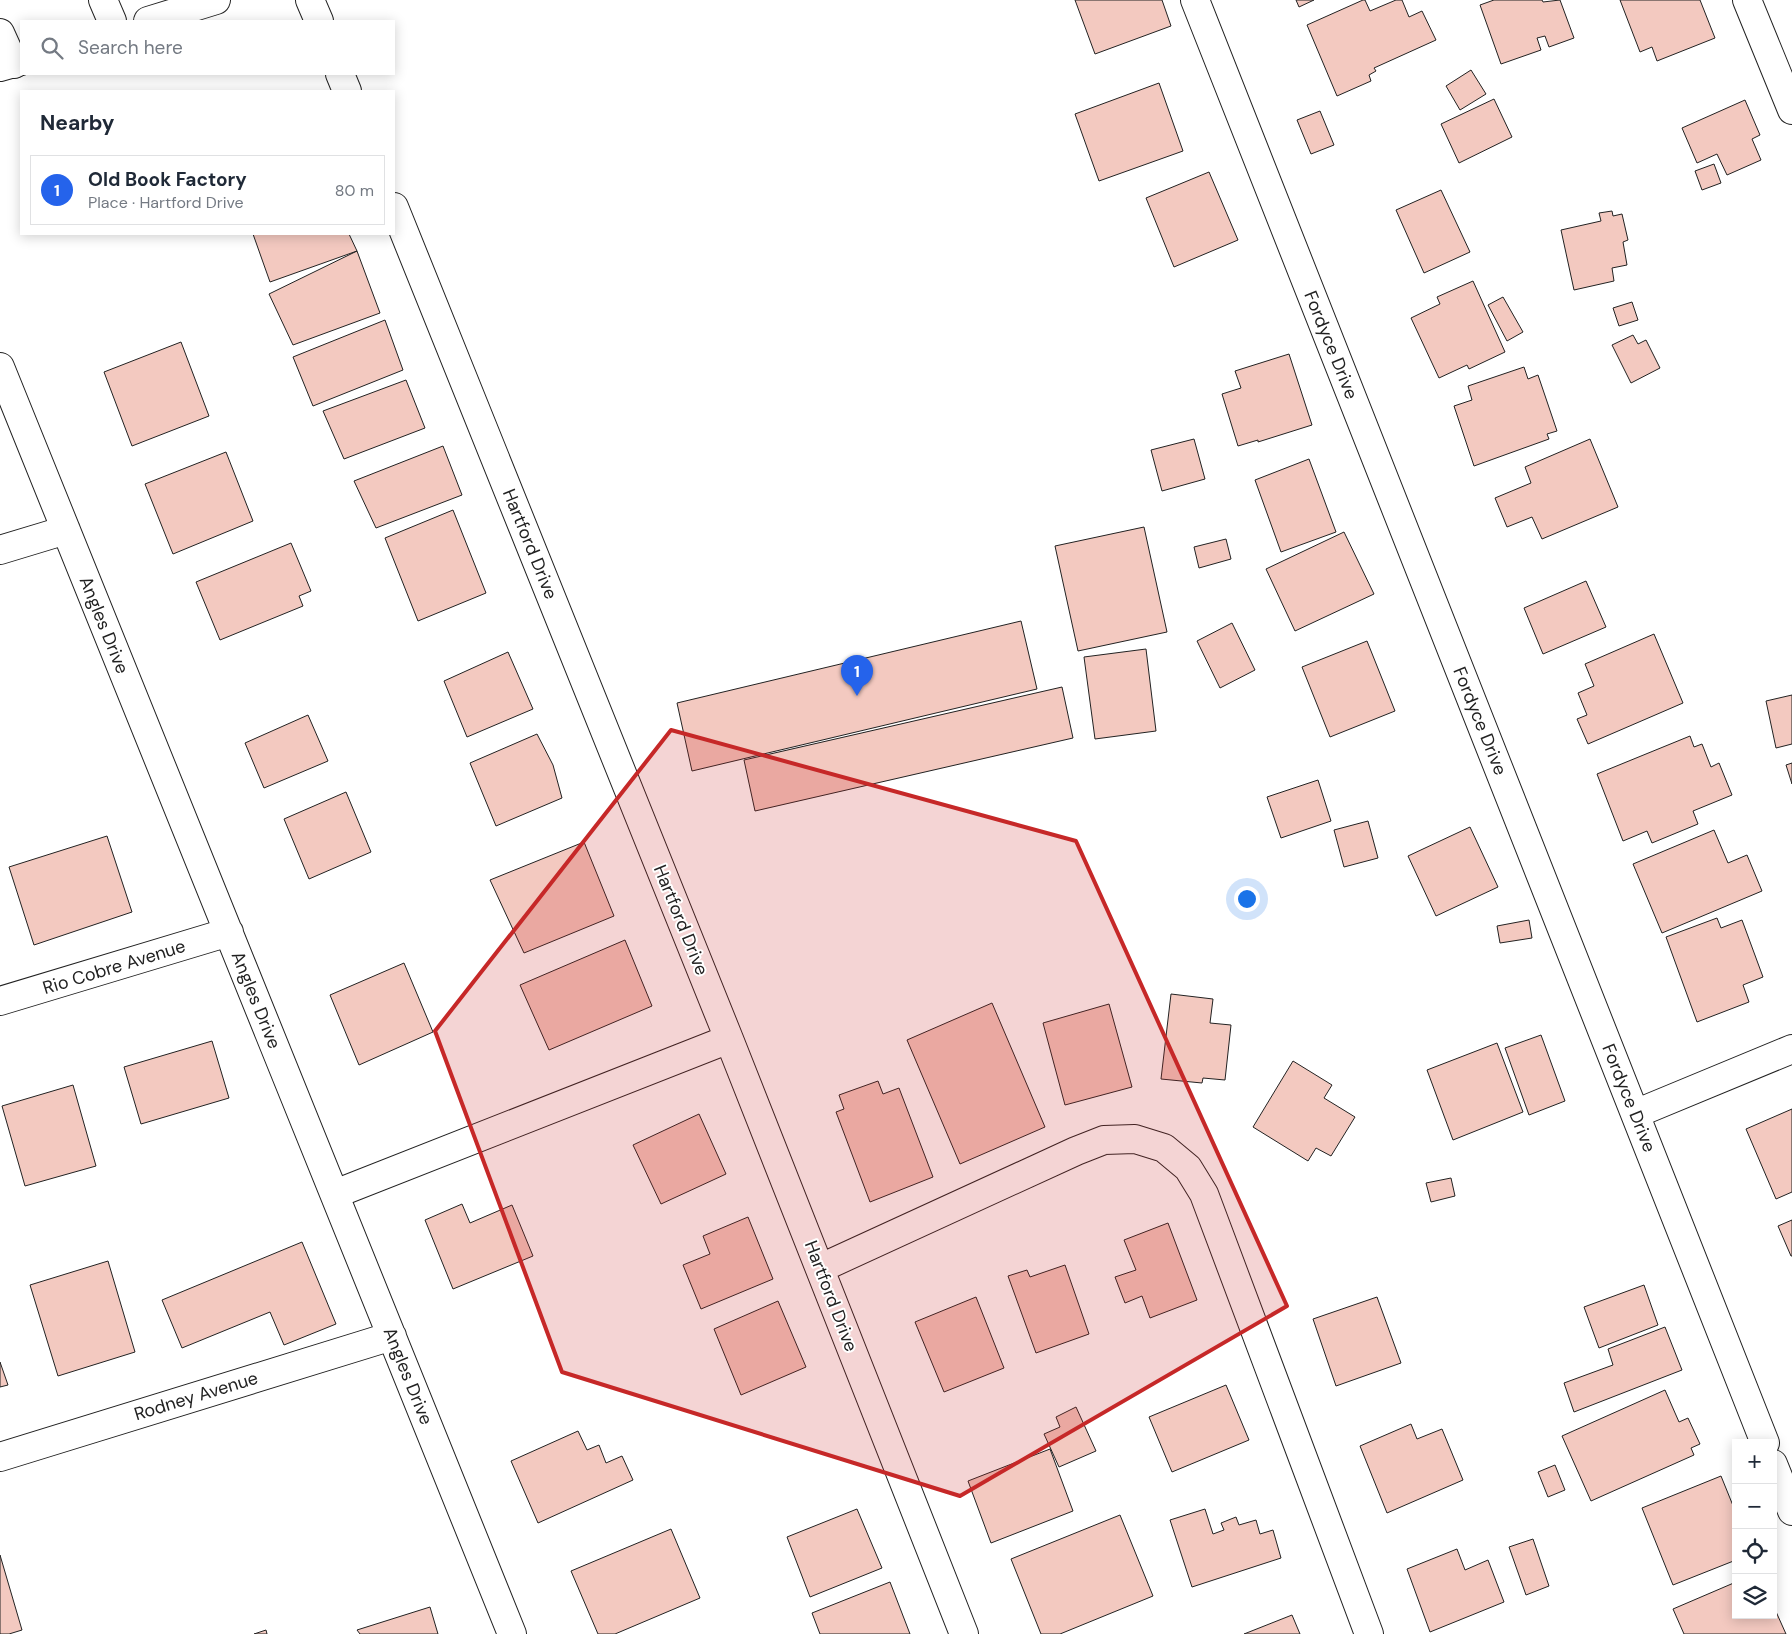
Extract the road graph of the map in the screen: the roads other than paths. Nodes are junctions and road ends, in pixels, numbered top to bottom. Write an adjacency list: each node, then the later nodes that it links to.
1 (103, 0): 6 (street)
2 (310, 0): 8 (street)
3 (1196, 0): 22 (street, Fordyce Drive)
4 (1747, 0): 13 (street)
5 (208, 1): 7 (street)
6 (112, 20)
7 (151, 20)
8 (319, 20)
9 (0, 33): 10 (street)
10 (12, 64)
11 (340, 75): 12 (street)
12 (347, 90)
13 (1792, 110)
14 (395, 209): 20 (street, Hartford Drive)
15 (0, 367): 16 (street, Angles Drive)
16 (66, 530): 17 (street); 18 (street, Angles Drive)
17 (0, 550)
18 (229, 932): 19 (street, Rio Cobre Avenue); 23 (street, Angles Drive)
19 (0, 1001)
20 (729, 1039): 23 (street); 24 (street, Hartford Drive)
21 (1792, 1049): 22 (street)
22 (1635, 1114): 26 (street, Fordyce Drive)
23 (334, 1194): 25 (street, Angles Drive)
24 (821, 1268): 31 (street, Hartford Drive); 32 (street)
25 (392, 1336): 27 (street, Rodney Avenue); 30 (street, Angles Drive)
26 (1763, 1439)
27 (0, 1457)
28 (1777, 1474): 29 (street)
29 (1792, 1511)
30 (512, 1634)
31 (964, 1634)
32 (1369, 1634)

